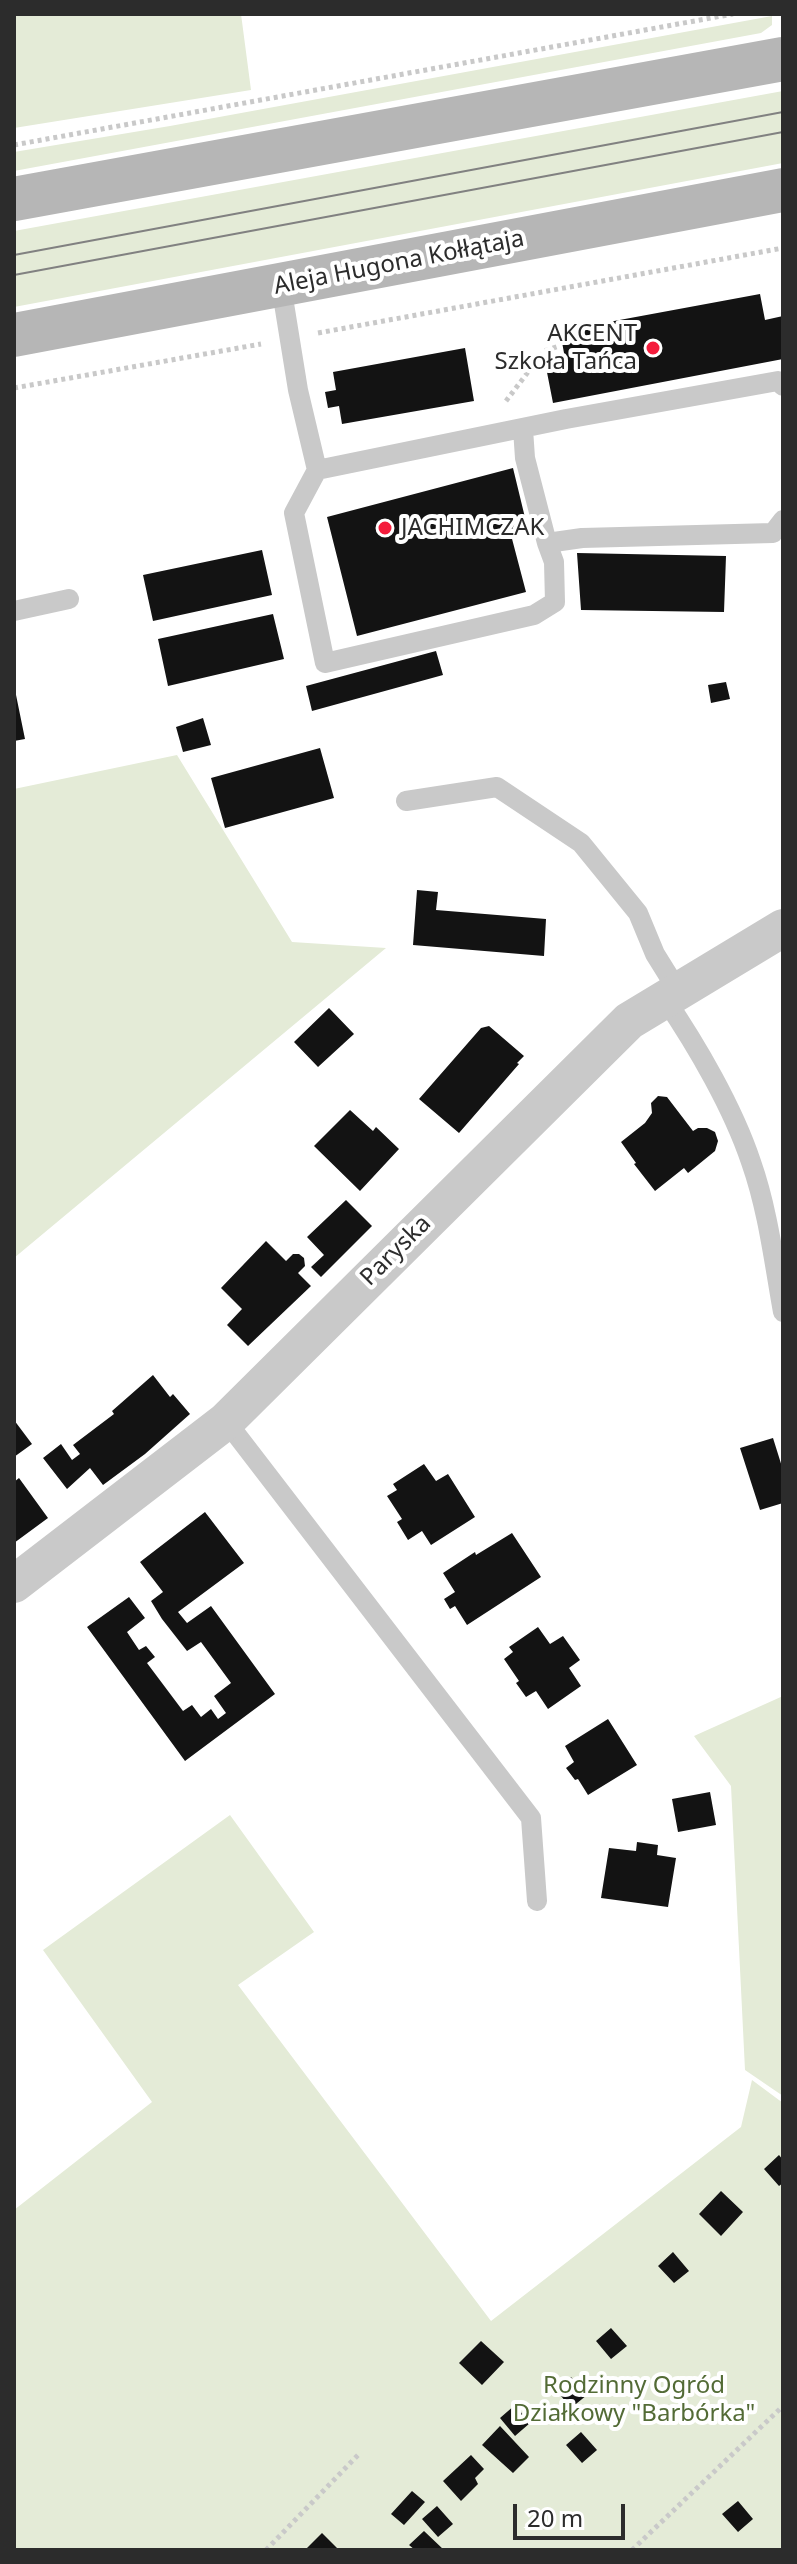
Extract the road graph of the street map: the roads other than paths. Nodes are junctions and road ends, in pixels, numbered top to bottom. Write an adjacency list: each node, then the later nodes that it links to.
1 (783, 59): 3 (main road)
2 (783, 190): 4 (main road, Aleja Hugona Kołłątaja)
3 (14, 199)
4 (281, 285): 5 (main road, Aleja Hugona Kołłątaja); 8 (lane)
5 (14, 335)
6 (783, 386): 7 (lane)
7 (523, 429): 8 (lane); 10 (lane)
8 (317, 470): 10 (lane)
9 (783, 520): 10 (lane)
10 (547, 543)
11 (69, 599): 12 (lane)
12 (14, 611)
13 (406, 801): 15 (lane)
14 (783, 928): 15 (street, Paryska)
15 (672, 995): 16 (lane); 17 (street, Paryska)
16 (783, 1312)
17 (226, 1421): 18 (street, Paryska); 19 (lane)
18 (14, 1584)
19 (537, 1901)

